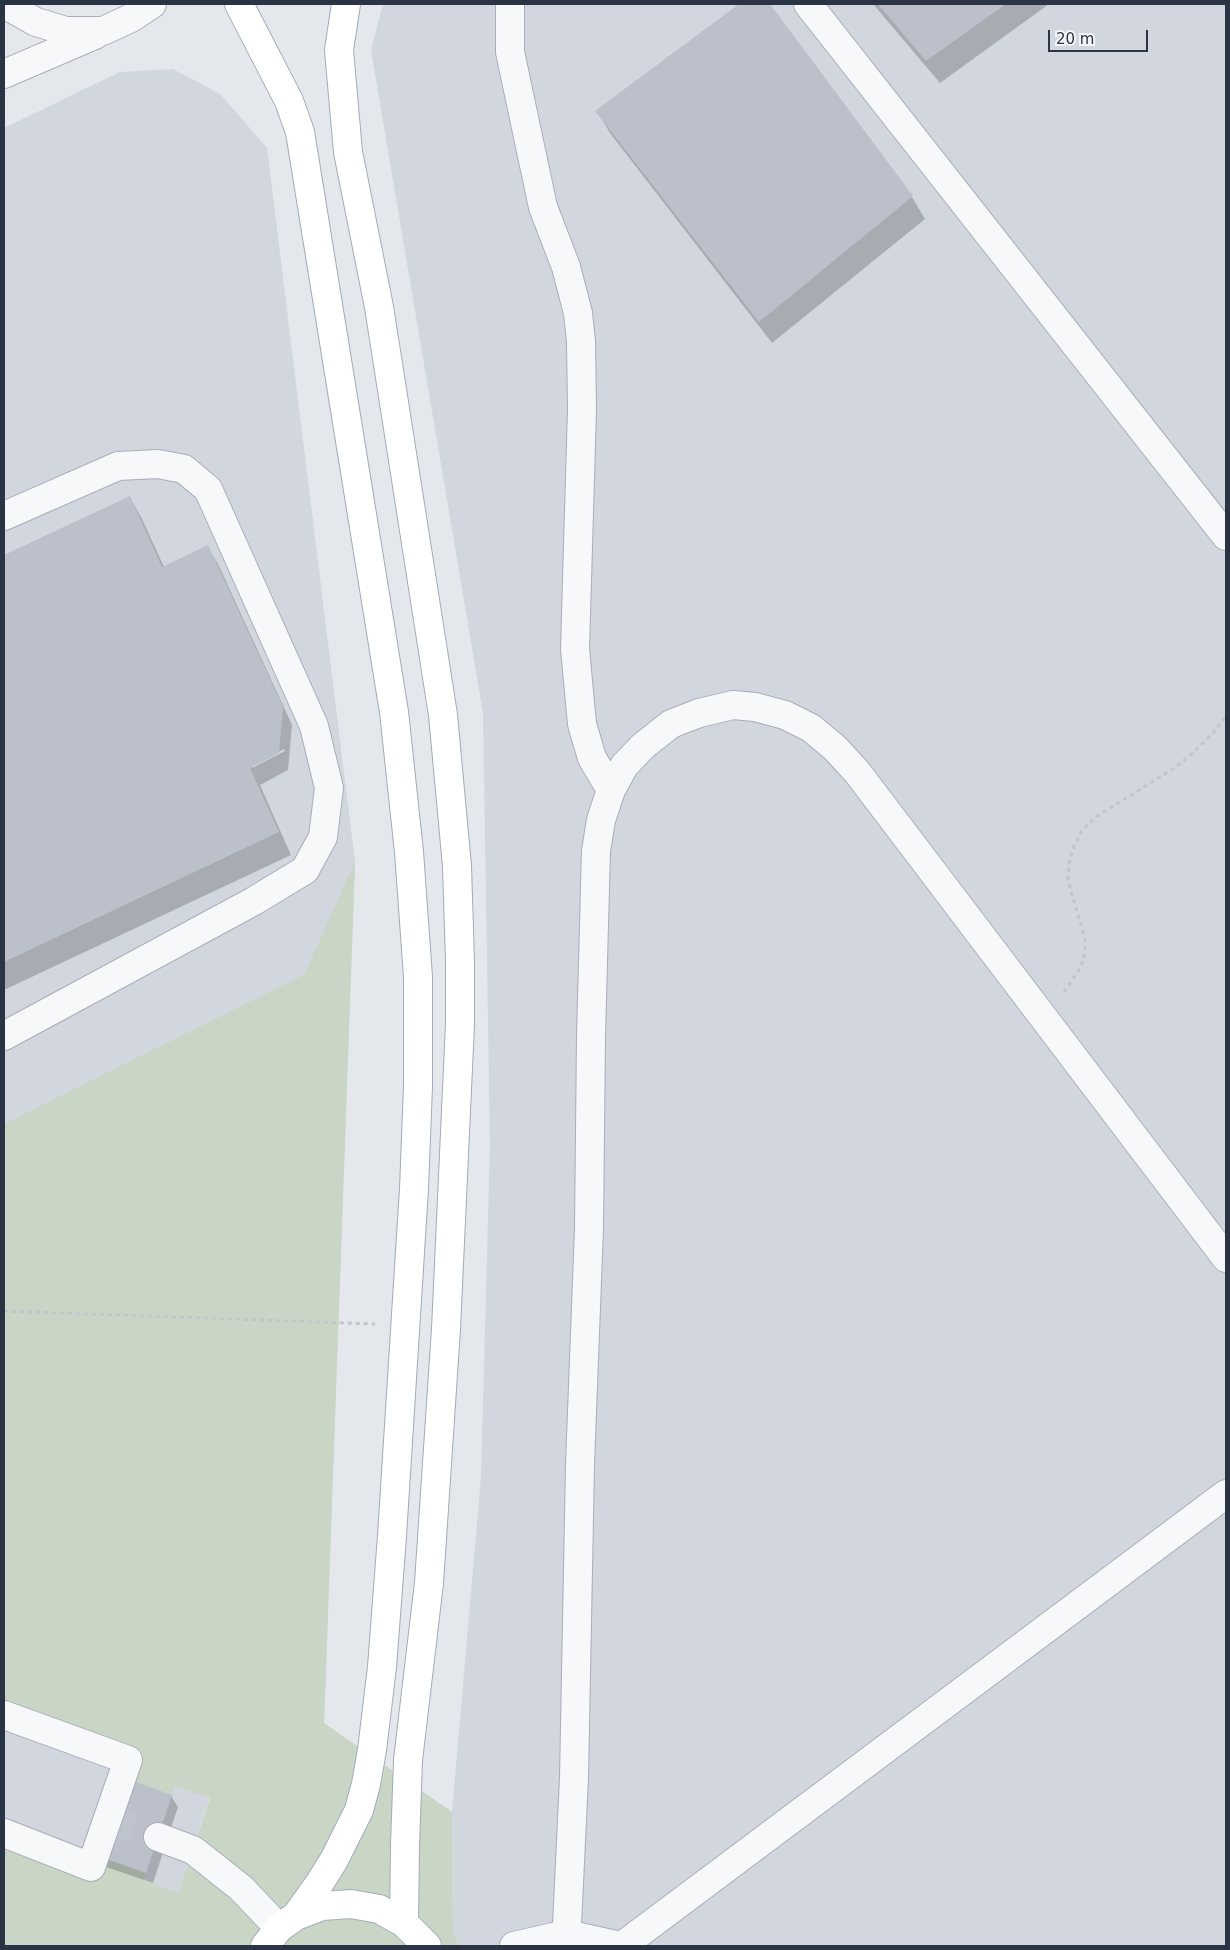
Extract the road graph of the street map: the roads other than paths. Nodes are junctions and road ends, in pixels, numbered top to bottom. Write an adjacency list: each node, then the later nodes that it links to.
1 (4, 4): 7 (street)
2 (152, 4): 7 (street)
3 (239, 4): 19 (main road)
4 (346, 4): 18 (main road)
5 (510, 4): 11 (street)
6 (808, 4): 10 (street)
7 (103, 31): 8 (street)
8 (4, 74)
9 (4, 516): 12 (street)
10 (1226, 536)
11 (611, 790): 13 (street); 20 (street)
12 (4, 1036)
13 (1226, 1258)
14 (1226, 1494): 23 (street)
15 (4, 1715): 16 (street)
16 (4, 1833)
17 (158, 1837): 19 (street)
18 (404, 1923): 19 (main road); 21 (main road)
19 (280, 1930)
20 (566, 1940): 22 (street); 23 (street)
21 (427, 1946)
22 (514, 1946)
23 (621, 1946)

